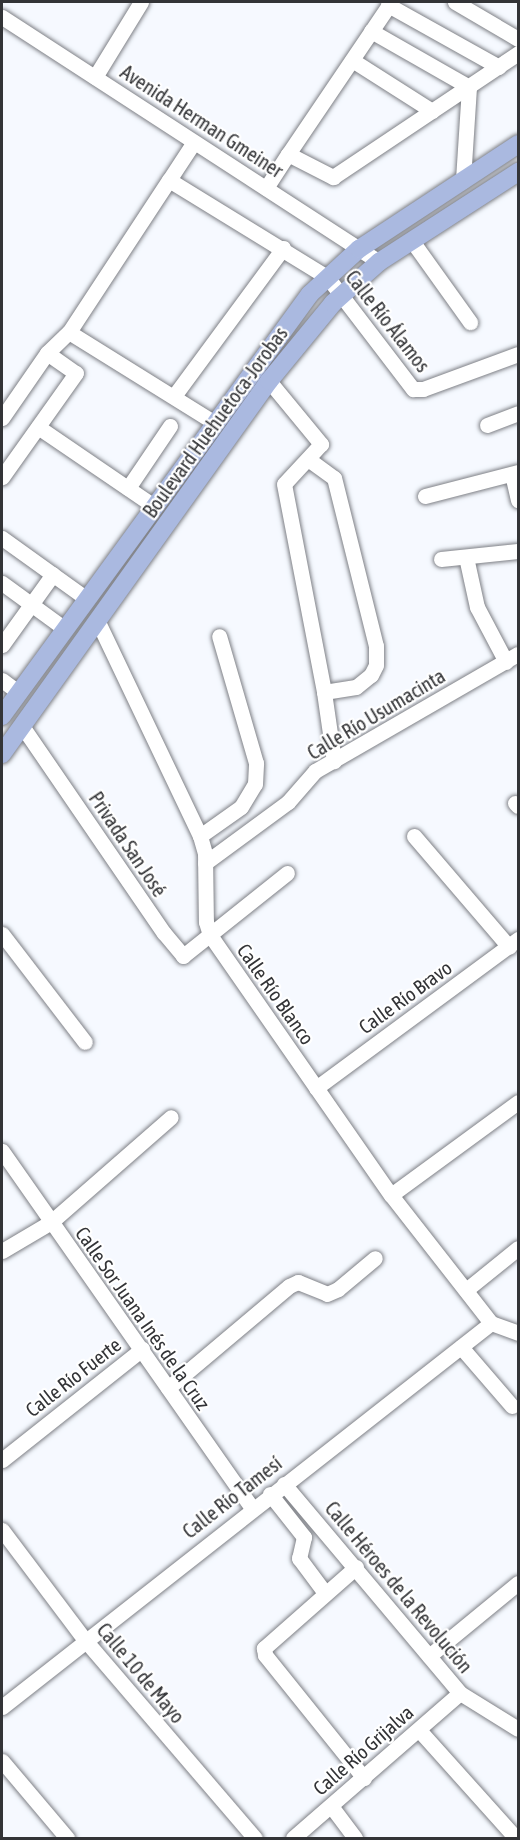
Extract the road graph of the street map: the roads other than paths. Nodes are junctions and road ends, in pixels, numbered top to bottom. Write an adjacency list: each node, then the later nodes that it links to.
1 (141, 2): 10 (street)
2 (455, 2): 6 (street)
3 (390, 3): 5 (street); 9 (street)
4 (2, 17): 10 (street, Avenida Herman Gmeiner)
5 (371, 31): 8 (street); 11 (street)
6 (519, 39)
7 (519, 53): 9 (street)
8 (352, 60): 12 (street); 15 (street)
9 (499, 67): 11 (street)
10 (95, 77): 13 (street, Avenida Herman Gmeiner)
11 (469, 87): 12 (street); 18 (street)
12 (432, 111): 15 (street)
13 (194, 142): 17 (street); 19 (street, Avenida Herman Gmeiner)
14 (519, 144): 18 (main road, Boulevard Huehuetoca-Jorobas)
15 (288, 154): 19 (street)
16 (519, 171): 20 (main road, Boulevard Huehuetoca-Jorobas)
17 (170, 180): 21 (street, Calle Río Álamos); 27 (street)
18 (463, 181): 22 (main road, Boulevard Huehuetoca-Jorobas)
19 (266, 188): 22 (street, Avenida Herman Gmeiner)
20 (412, 241): 23 (main road, Boulevard Huehuetoca-Jorobas); 26 (street)
21 (283, 248): 24 (street, Calle Río Álamos); 31 (street)
22 (359, 249): 23 (street, Avenida Herman Gmeiner); 24 (main road, Boulevard Huehuetoca-Jorobas)
23 (379, 262): 25 (main road, Boulevard Huehuetoca-Jorobas)
24 (328, 278): 25 (street, Calle Río Álamos); 34 (main road, Boulevard Huehuetoca-Jorobas)
25 (342, 295): 29 (street, Calle Río Álamos); 30 (main road, Boulevard Huehuetoca-Jorobas)
26 (470, 322)
27 (69, 332): 28 (street); 31 (street)
28 (47, 353): 33 (street); 36 (street)
29 (519, 354)
30 (269, 381): 40 (street); 55 (main road, Boulevard Huehuetoca-Jorobas)
31 (174, 396): 34 (street)
32 (519, 413): 35 (street)
33 (2, 418)
34 (215, 423): 46 (main road, Boulevard Huehuetoca-Jorobas)
35 (487, 425)
36 (38, 426): 39 (street); 43 (street)
37 (170, 426): 43 (street)
38 (2, 449): 39 (street)
39 (15, 458): 42 (street)
40 (308, 459): 61 (street); 61 (street)
41 (515, 473): 44 (street); 45 (street)
42 (2, 477)
43 (128, 488): 46 (street)
44 (425, 496)
45 (519, 500)
46 (154, 506): 53 (main road, Boulevard Huehuetoca-Jorobas)
47 (2, 538): 51 (street)
48 (519, 551): 49 (street)
49 (466, 556): 50 (street); 59 (street)
50 (441, 559)
51 (53, 574): 53 (street); 54 (street)
52 (2, 582): 54 (street)
53 (87, 598): 56 (main road, Boulevard Huehuetoca-Jorobas)
54 (32, 604): 56 (street); 58 (street)
55 (98, 622): 64 (main road, Boulevard Huehuetoca-Jorobas); 67 (street, Calle Río Blanco)
56 (65, 629): 62 (main road, Boulevard Huehuetoca-Jorobas)
57 (219, 636): 67 (street)
58 (2, 645)
59 (512, 658): 66 (street, Calle Río Usumacinta)
60 (2, 680): 62 (street)
61 (324, 692): 66 (street)
62 (19, 693): 63 (main road, Boulevard Huehuetoca-Jorobas)
63 (2, 716)
64 (21, 726): 65 (main road, Boulevard Huehuetoca-Jorobas); 72 (street, Privada San José)
65 (2, 754)
66 (334, 761): 69 (street, Calle Río Usumacinta)
67 (200, 836): 69 (street, Calle Río Blanco)
68 (414, 836): 73 (street)
69 (205, 864): 72 (street, Calle Río Blanco)
70 (287, 873): 72 (street)
71 (2, 934): 74 (street)
72 (210, 935): 75 (street, Calle Río Blanco)
73 (514, 943): 75 (street, Calle Río Bravo)
74 (85, 1042)
75 (316, 1088): 79 (street, Calle Río Blanco)
76 (519, 1102): 79 (street)
77 (171, 1117): 80 (street)
78 (2, 1151): 80 (street, Calle Sor Juana Inés de la Cruz)
79 (391, 1195): 84 (street, Calle Río Blanco)
80 (51, 1222): 82 (street); 88 (street, Calle Sor Juana Inés de la Cruz)
81 (519, 1248): 84 (street)
82 (2, 1251)
83 (375, 1258): 89 (street)
84 (466, 1290): 85 (street, Calle Río Blanco)
85 (491, 1323): 86 (street); 87 (street, Calle Río Tamesí)
86 (519, 1333)
87 (461, 1347): 90 (street); 92 (street, Calle Río Tamesí)
88 (142, 1349): 89 (street, Calle Sor Juana Inés de la Cruz); 91 (street, Calle Río Fuerte)
89 (168, 1388): 94 (street, Calle Sor Juana Inés de la Cruz)
90 (512, 1406)
91 (2, 1460)
92 (284, 1484): 93 (street, Calle Río Tamesí); 96 (street, Calle Héroes de la Revolución)
93 (270, 1494): 94 (street, Calle Río Tamesí); 98 (street)
94 (252, 1508): 99 (street, Calle Río Tamesí)
95 (2, 1530): 99 (street, Calle 10 de Mayo)
96 (356, 1567): 98 (street); 100 (street, Calle Héroes de la Revolución)
97 (519, 1583): 100 (street)
98 (325, 1593): 106 (street)
99 (85, 1640): 102 (street, Calle Río Tamesí); 109 (street, Calle 10 de Mayo)
100 (429, 1656): 101 (street, Calle Héroes de la Revolución)
101 (460, 1693): 103 (street, Calle Héroes de la Revolución); 104 (street, Calle Río Grijalva)
102 (2, 1705)
103 (519, 1729)
104 (419, 1730): 106 (street, Calle Río Grijalva); 112 (street)
105 (2, 1761): 108 (street)
106 (364, 1778): 107 (street, Calle Río Grijalva)
107 (331, 1806): 110 (street, Calle Río Grijalva); 111 (street)
108 (66, 1838)
109 (255, 1839)
110 (293, 1839)
111 (355, 1839)
112 (516, 1839)

